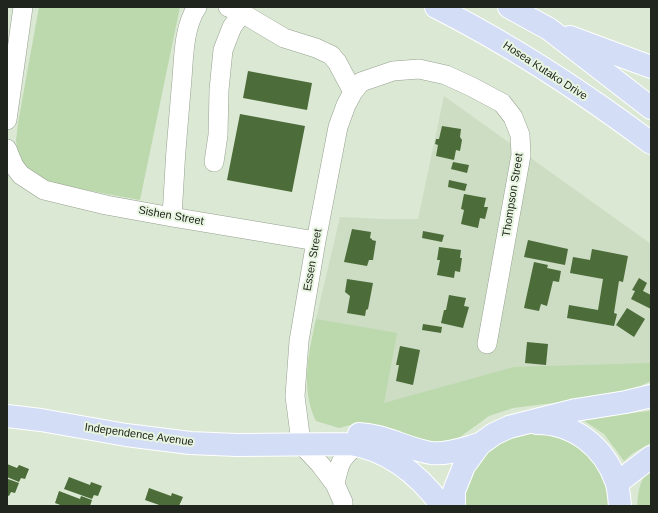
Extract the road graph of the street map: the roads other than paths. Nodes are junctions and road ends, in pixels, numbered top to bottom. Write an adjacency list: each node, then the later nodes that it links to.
1 (23, 7): 10 (street)
2 (198, 7): 14 (street)
3 (436, 7): 11 (main road, Hosea Kutako Drive)
4 (509, 7): 6 (main road)
5 (235, 10): 8 (street); 13 (street)
6 (549, 29): 7 (main road); 9 (main road)
7 (651, 68)
8 (357, 87): 15 (street, Essen Street); 16 (street, Thompson Street)
9 (651, 108)
10 (7, 120)
11 (651, 143)
12 (7, 149): 14 (street, Sishen Street)
13 (214, 162)
14 (172, 217): 15 (street, Sishen Street)
15 (316, 240): 20 (street, Essen Street)
16 (487, 344)
17 (651, 396): 19 (main road, Independence Avenue)
18 (7, 416): 20 (main road, Independence Avenue)
19 (525, 423): 21 (main road, Independence Avenue); 24 (main road, Independence Avenue)
20 (301, 440): 21 (main road, Independence Avenue); 22 (main road, Independence Avenue); 25 (street)
21 (480, 444): 28 (main road, Independence Avenue)
22 (358, 445): 25 (street); 27 (main road, Independence Avenue)
23 (651, 457): 24 (main road)
24 (617, 483): 29 (main road, Independence Avenue)
25 (335, 484): 26 (street)
26 (343, 506)
27 (442, 506)
28 (454, 506)
29 (620, 506)

